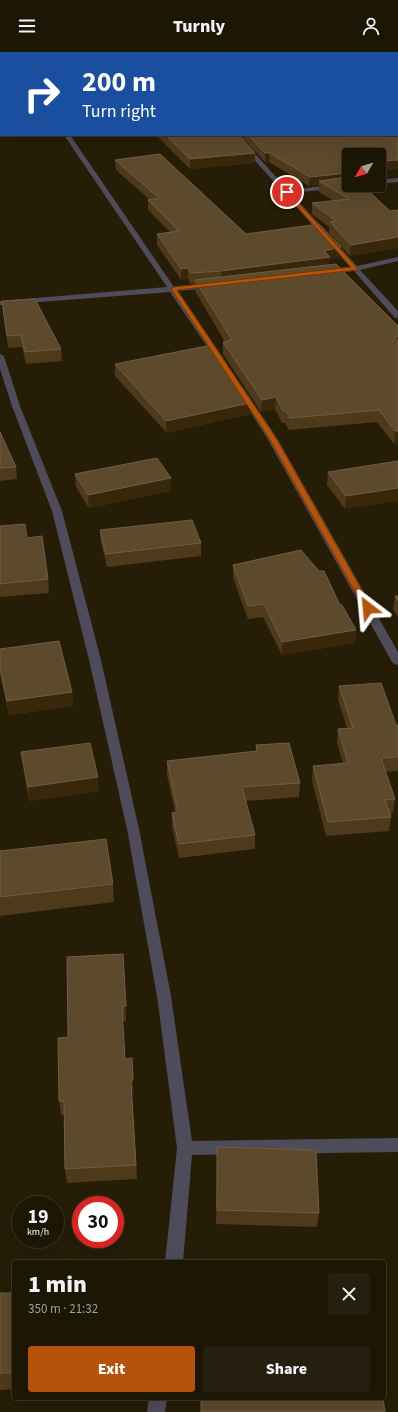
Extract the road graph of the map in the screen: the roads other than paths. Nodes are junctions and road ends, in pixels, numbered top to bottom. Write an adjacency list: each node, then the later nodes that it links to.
1 (68, 136): 11 (street)
2 (236, 136): 6 (street)
3 (398, 180): 4 (street)
4 (386, 181)
5 (342, 186): 6 (street)
6 (287, 192): 8 (street)
7 (398, 259): 8 (street)
8 (355, 269): 9 (street); 13 (street)
9 (316, 274)
10 (221, 285): 11 (street)
11 (174, 289): 12 (street); 15 (street)
12 (0, 303)
13 (398, 316)
14 (0, 356): 19 (street)
15 (225, 367)
16 (238, 386): 17 (street)
17 (398, 662)
18 (398, 1144): 19 (street)
19 (185, 1148): 20 (street)
20 (174, 1260)
21 (158, 1400): 22 (street)
22 (156, 1412)

